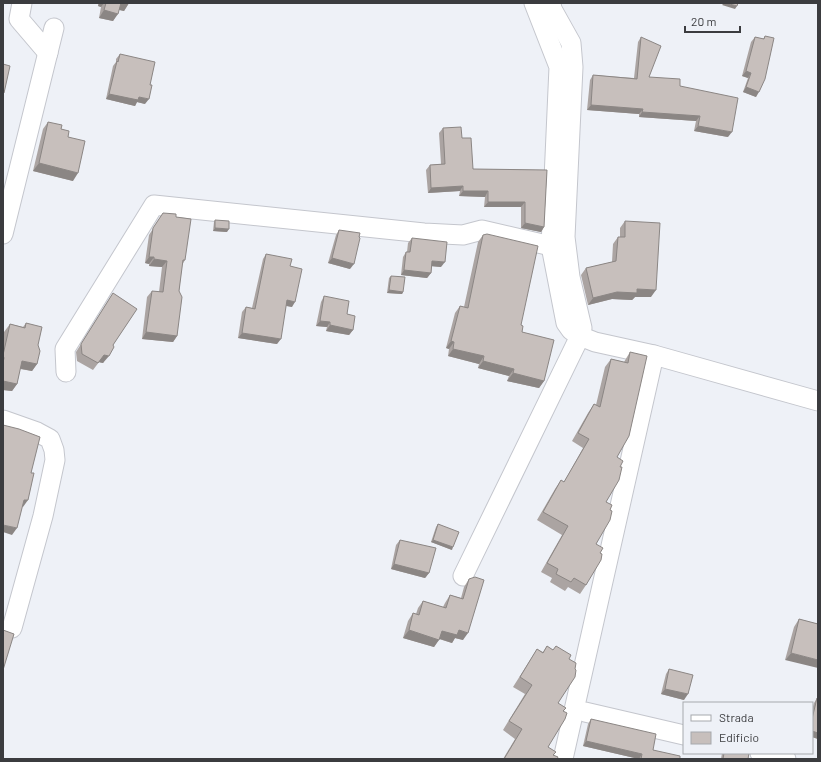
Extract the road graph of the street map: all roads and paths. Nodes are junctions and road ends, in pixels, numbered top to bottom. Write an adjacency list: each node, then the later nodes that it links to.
1 (22, 3): 5 (street)
2 (534, 3): 7 (street)
3 (550, 3): 8 (street)
4 (54, 28): 5 (street)
5 (48, 53): 6 (street)
6 (3, 234)
7 (551, 246): 8 (street); 10 (street)
8 (580, 336): 9 (street); 13 (street)
9 (654, 355): 11 (street); 18 (street)
10 (66, 372)
11 (818, 401)
12 (3, 420): 14 (street)
13 (463, 576)
14 (12, 628)
15 (585, 712): 16 (street)
16 (683, 735)
17 (764, 754): 19 (street)
18 (562, 759)
19 (786, 759)

